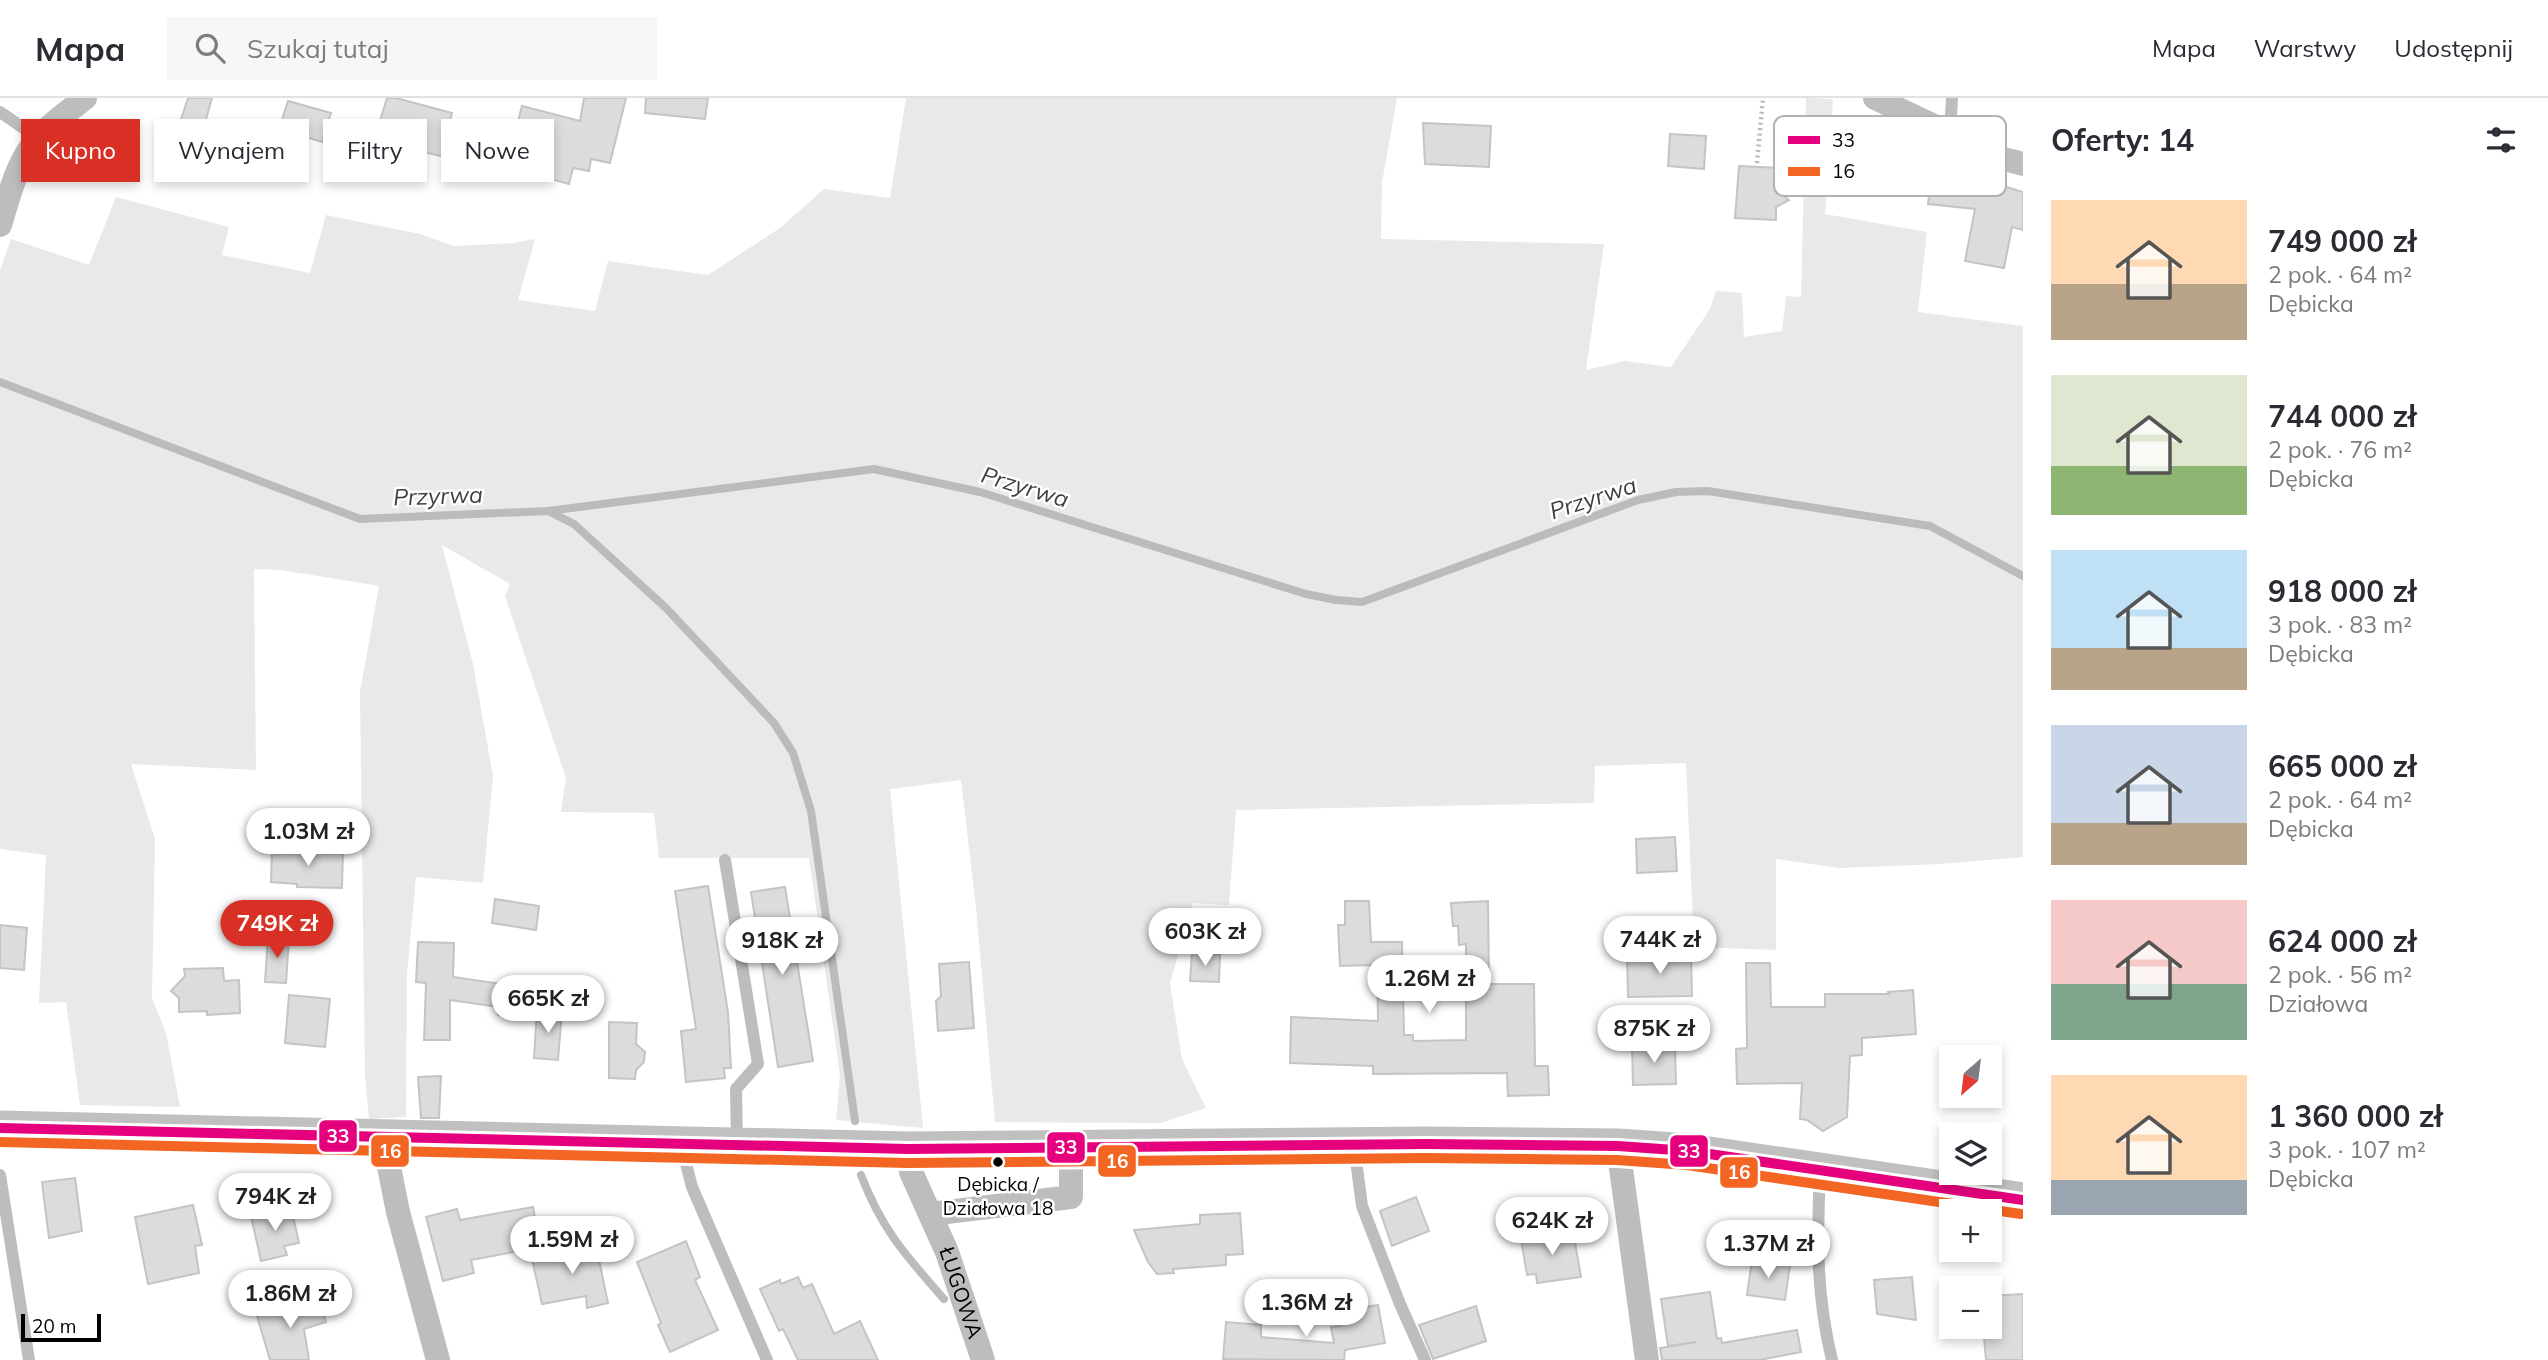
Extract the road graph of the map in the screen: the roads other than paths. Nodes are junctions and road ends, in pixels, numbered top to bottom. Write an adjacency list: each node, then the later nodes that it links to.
1 (85, 98): 7 (street)
2 (1875, 98): 5 (street)
3 (1952, 98): 6 (lane)
4 (0, 112): 8 (lane)
5 (1912, 116)
6 (1951, 116)
7 (60, 119)
8 (21, 126)
9 (2006, 160): 10 (street)
10 (2023, 164)
11 (21, 168): 12 (street)
12 (0, 225)
13 (725, 860): 18 (lane)
14 (0, 1128): 15 (street)
15 (383, 1137): 16 (street); 27 (street)
16 (681, 1144): 18 (street); 28 (lane)
17 (1354, 1145): 19 (street); 20 (street); 30 (lane)
18 (737, 1146): 21 (street)
19 (1618, 1146): 22 (street); 31 (street)
20 (1071, 1148): 21 (street); 25 (street)
21 (908, 1149): 25 (street, ŁUGOWA)
22 (1820, 1171): 24 (street); 32 (lane)
23 (0, 1175): 26 (lane)
24 (2023, 1200)
25 (930, 1214): 29 (street, ŁUGOWA)
26 (29, 1360)
27 (438, 1360)
28 (766, 1360)
29 (983, 1360)
30 (1425, 1360)
31 (1647, 1360)
32 (1832, 1360)

